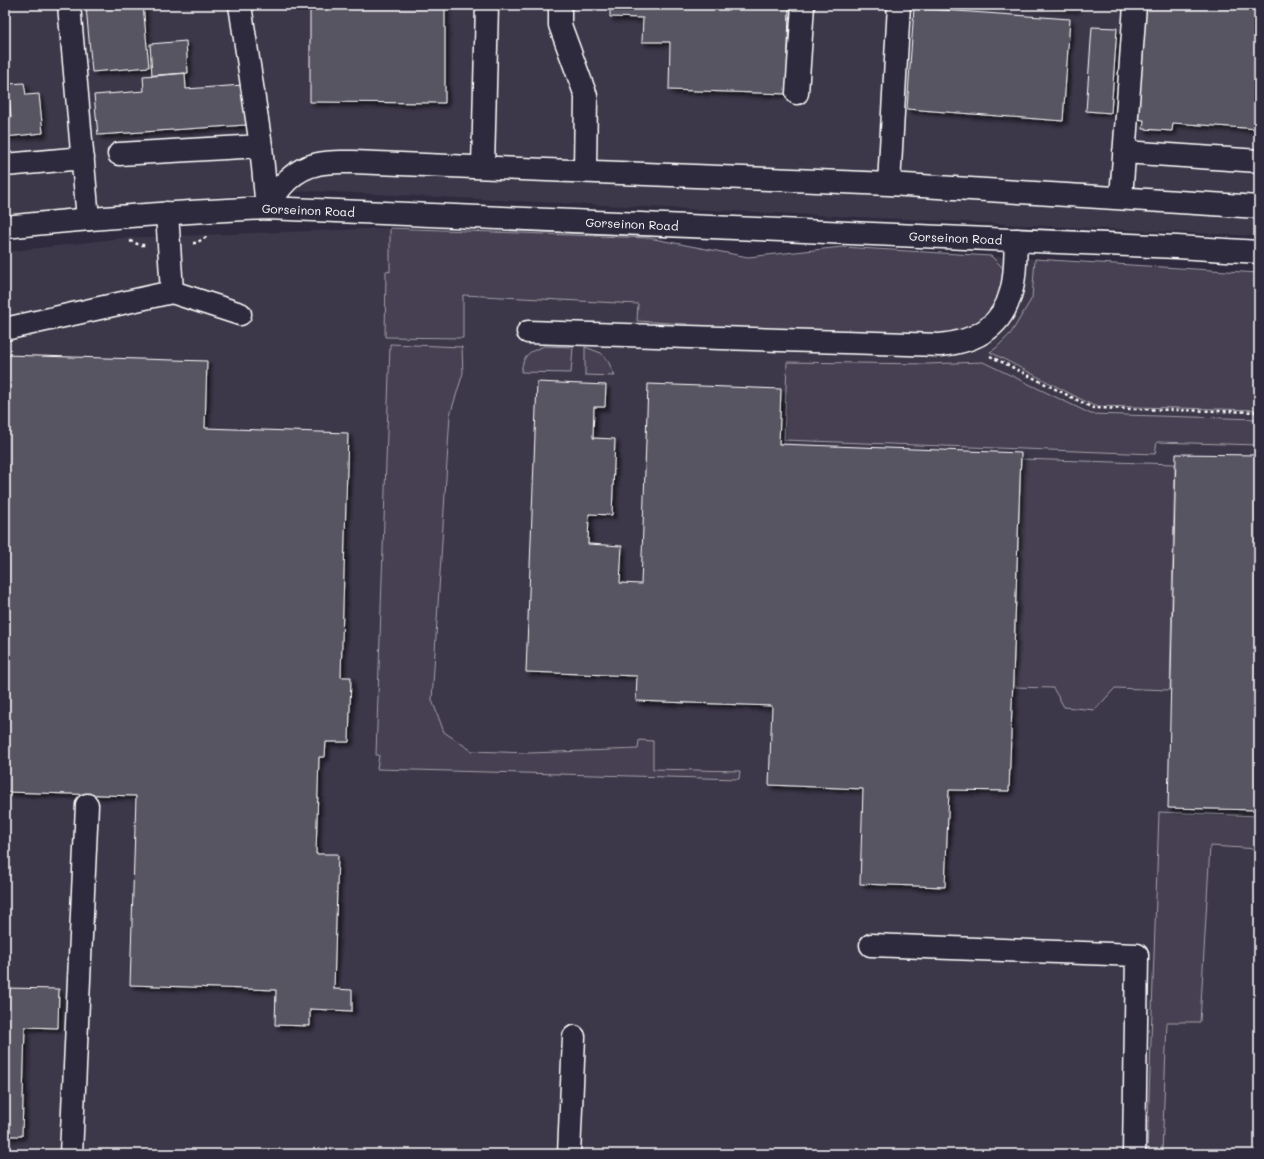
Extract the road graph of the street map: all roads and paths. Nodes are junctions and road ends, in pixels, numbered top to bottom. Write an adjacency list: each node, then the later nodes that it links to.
1 (69, 5): 12 (main road)
2 (240, 5): 9 (main road)
3 (487, 5): 15 (main road)
4 (560, 5): 16 (main road)
5 (803, 5): 8 (main road)
6 (899, 5): 17 (main road)
7 (1135, 5): 10 (main road)
8 (797, 93)
9 (261, 146): 11 (main road); 20 (main road)
10 (1124, 152): 13 (main road); 18 (main road)
11 (119, 154)
12 (83, 158): 14 (main road); 22 (main road)
13 (1259, 161)
14 (5, 165)
15 (483, 167): 16 (main road); 20 (main road)
16 (585, 171): 17 (main road)
17 (889, 184): 18 (main road)
18 (1121, 198): 19 (main road)
19 (1259, 207)
20 (267, 208): 21 (main road, Gorseinon Road); 24 (main road, Gorseinon Road)
21 (167, 213): 22 (main road, Gorseinon Road); 26 (main road)
22 (88, 219): 23 (main road, Gorseinon Road)
23 (5, 227)
24 (1016, 240): 25 (main road, Gorseinon Road); 30 (main road)
25 (1259, 252)
26 (172, 292): 27 (main road); 28 (main road)
27 (240, 314)
28 (5, 328)
29 (528, 332): 30 (main road)
30 (963, 342): 31 (path)
31 (1259, 412)
32 (87, 805): 35 (main road)
33 (871, 945): 37 (main road)
34 (574, 1037): 36 (main road)
35 (71, 1154)
36 (569, 1154)
37 (1134, 1154)

